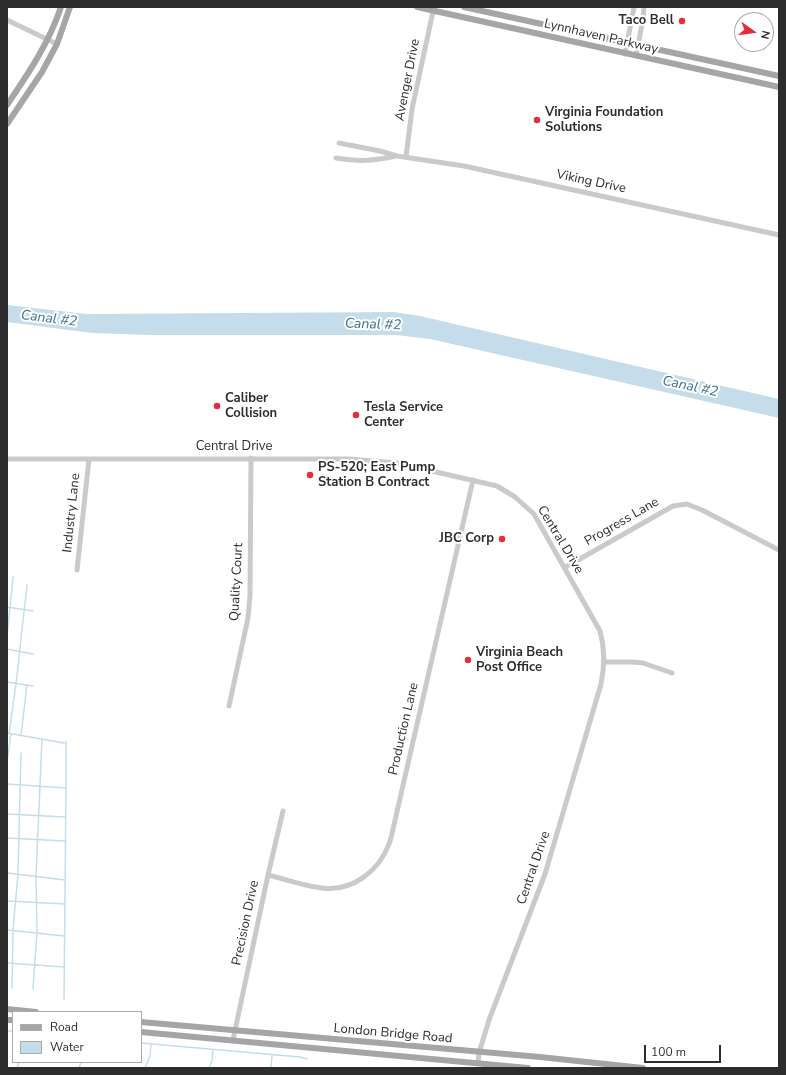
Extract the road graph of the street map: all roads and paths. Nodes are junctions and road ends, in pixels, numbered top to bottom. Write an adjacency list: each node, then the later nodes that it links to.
1 (61, 7): 9 (main road)
2 (70, 7): 11 (main road)
3 (417, 7): 7 (main road, Lynnhaven Parkway)
4 (464, 7): 10 (main road, Lynnhaven Parkway)
5 (634, 7): 10 (street)
6 (644, 7): 12 (street)
7 (433, 9): 13 (main road, Lynnhaven Parkway); 21 (street, Avenger Drive)
8 (7, 20): 9 (street)
9 (48, 40): 11 (street); 17 (main road)
10 (627, 42): 12 (main road, Lynnhaven Parkway); 13 (street)
11 (58, 44): 18 (main road)
12 (638, 45): 14 (street); 15 (main road, Lynnhaven Parkway)
13 (625, 54): 14 (main road, Lynnhaven Parkway)
14 (636, 56): 16 (main road, Lynnhaven Parkway)
15 (779, 76)
16 (779, 87)
17 (7, 105)
18 (7, 124)
19 (339, 143): 20 (street, Viking Drive)
20 (397, 156): 21 (street, Viking Drive); 22 (street, Viking Drive)
21 (406, 157): 23 (street, Viking Drive)
22 (336, 158)
23 (779, 235)
24 (251, 458): 26 (street, Central Drive); 27 (street, Central Drive); 33 (street, Quality Court)
25 (7, 459): 26 (street, Central Drive)
26 (89, 459): 30 (street, Industry Lane)
27 (473, 480): 29 (street, Central Drive); 35 (street, Production Lane)
28 (779, 550): 29 (street, Progress Lane)
29 (564, 568): 31 (street, Central Drive)
30 (77, 570)
31 (605, 662): 32 (street); 42 (street, Central Drive)
32 (672, 672)
33 (229, 706)
34 (282, 811): 35 (street, Precision Drive)
35 (268, 875): 39 (street, Precision Drive)
36 (7, 1009): 37 (main road)
37 (26, 1011)
38 (142, 1022): 39 (main road, London Bridge Road)
39 (236, 1030): 41 (street, Precision Drive); 42 (main road, London Bridge Road)
40 (142, 1032): 41 (main road, London Bridge Road)
41 (233, 1040): 43 (main road, London Bridge Road)
42 (479, 1053): 43 (street, Central Drive); 45 (main road, London Bridge Road)
43 (478, 1063): 44 (main road, London Bridge Road)
44 (528, 1068)
45 (643, 1068)

